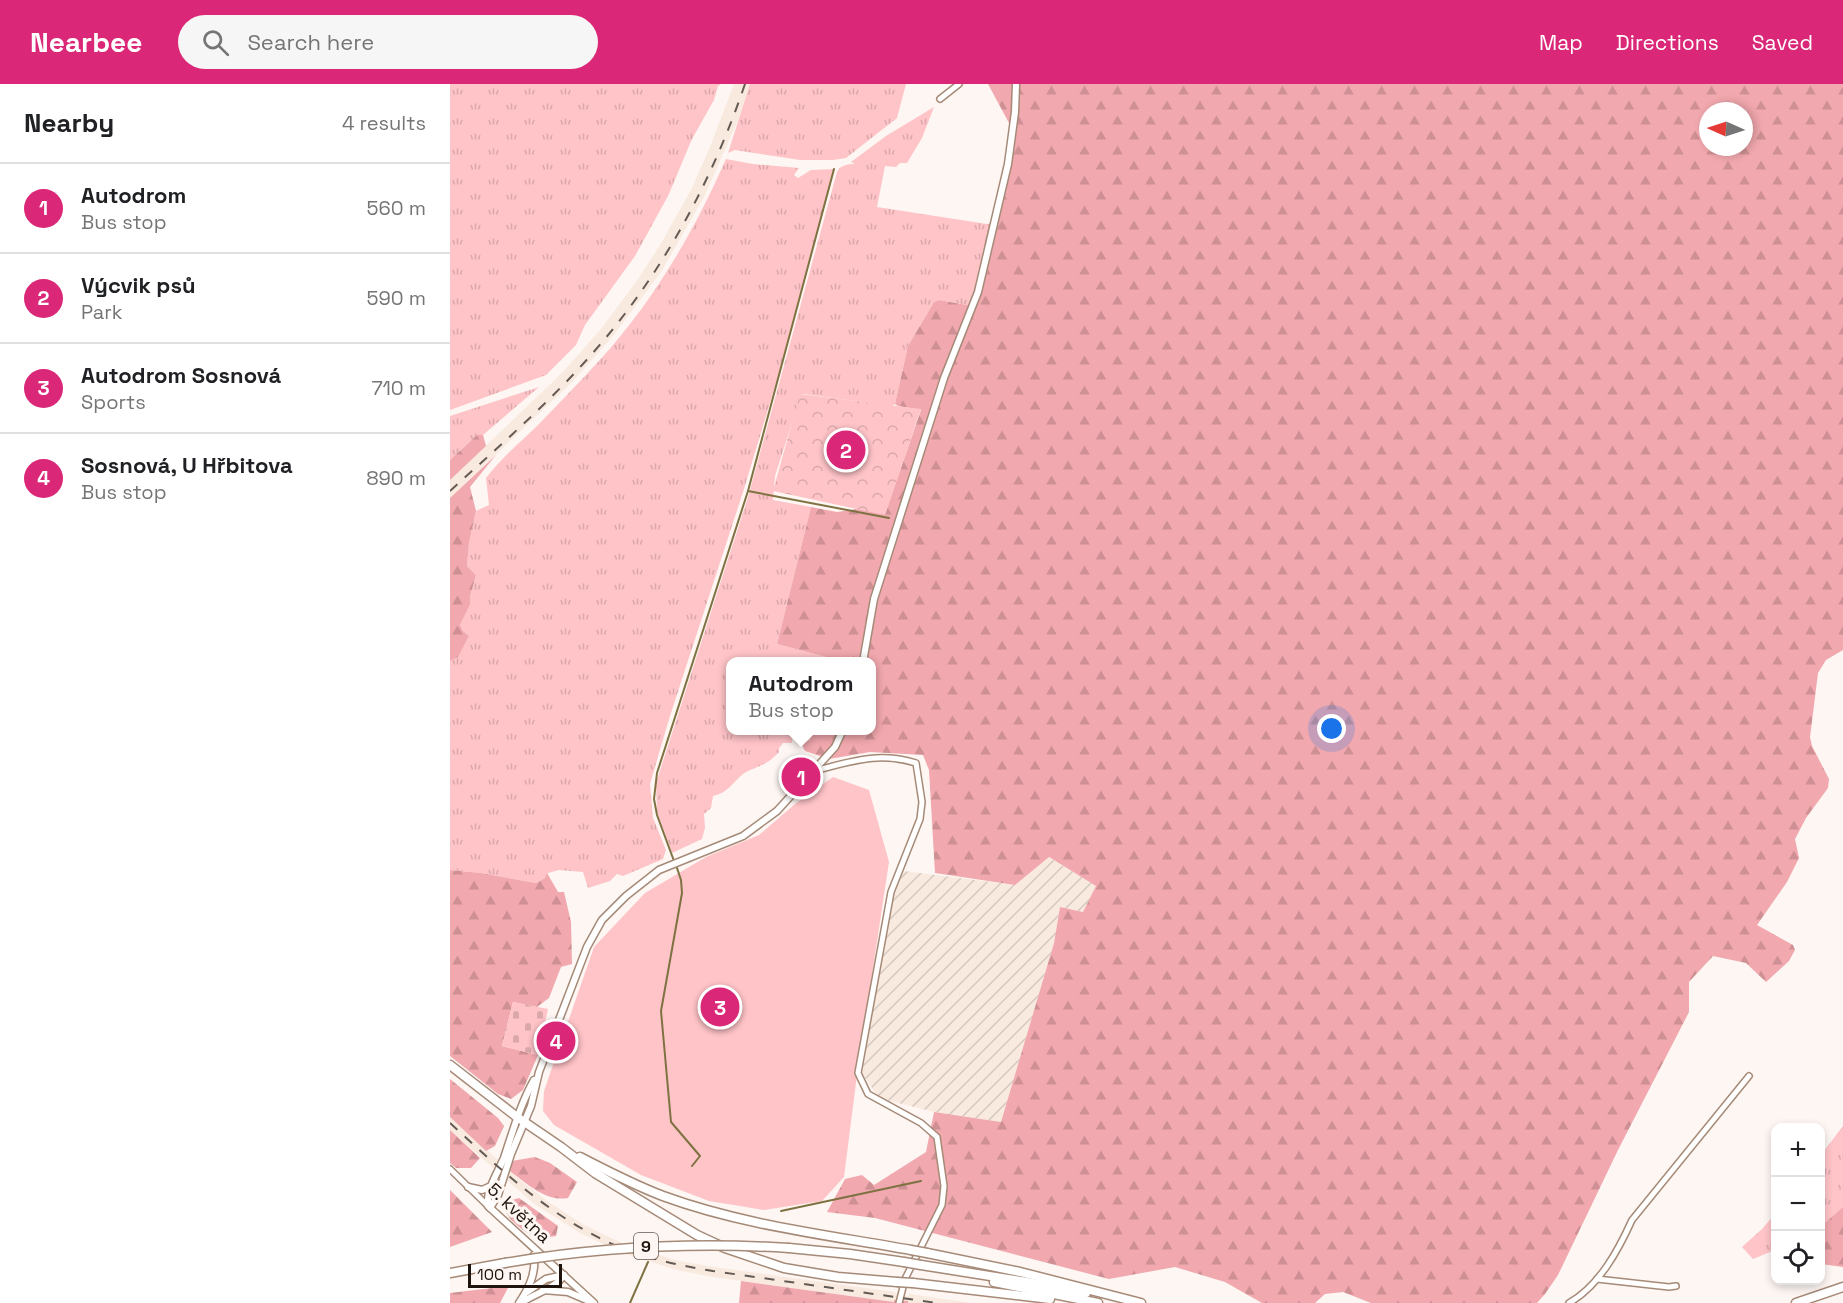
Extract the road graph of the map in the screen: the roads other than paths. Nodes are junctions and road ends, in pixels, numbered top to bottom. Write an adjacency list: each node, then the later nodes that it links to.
1 (959, 84): 3 (street)
2 (1016, 84): 4 (street)
3 (940, 99)
4 (864, 657)
5 (840, 735): 6 (street)
6 (813, 771): 9 (street); 26 (street)
7 (450, 1065): 9 (main road, 9)
8 (1749, 1076): 19 (street)
9 (520, 1120): 10 (main road, 9); 12 (street); 14 (street)
10 (561, 1147): 27 (main road, 9, bridge); 30 (main road, 9, bridge)
11 (450, 1170): 13 (street, 5. května)
12 (492, 1186): 13 (street); 14 (street)
13 (468, 1187): 14 (street, 5. května)
14 (489, 1207): 15 (street, 5. května)
15 (532, 1246): 18 (street, 5. května); 23 (street)
16 (921, 1265): 17 (main road, 9, bridge); 28 (main road, 9); 29 (main road, 9)
17 (450, 1273)
18 (564, 1275): 22 (street); 23 (street); 25 (street, 5. května)
19 (1596, 1279): 20 (street); 31 (street)
20 (1676, 1286)
21 (1843, 1287): 32 (main road)
22 (543, 1290): 24 (street); 25 (street)
23 (524, 1295): 24 (street)
24 (520, 1303)
25 (594, 1303)
26 (899, 1303)
27 (1086, 1303)
28 (1098, 1303)
29 (1134, 1303)
30 (1141, 1303)
31 (1571, 1303)
32 (1796, 1303)

